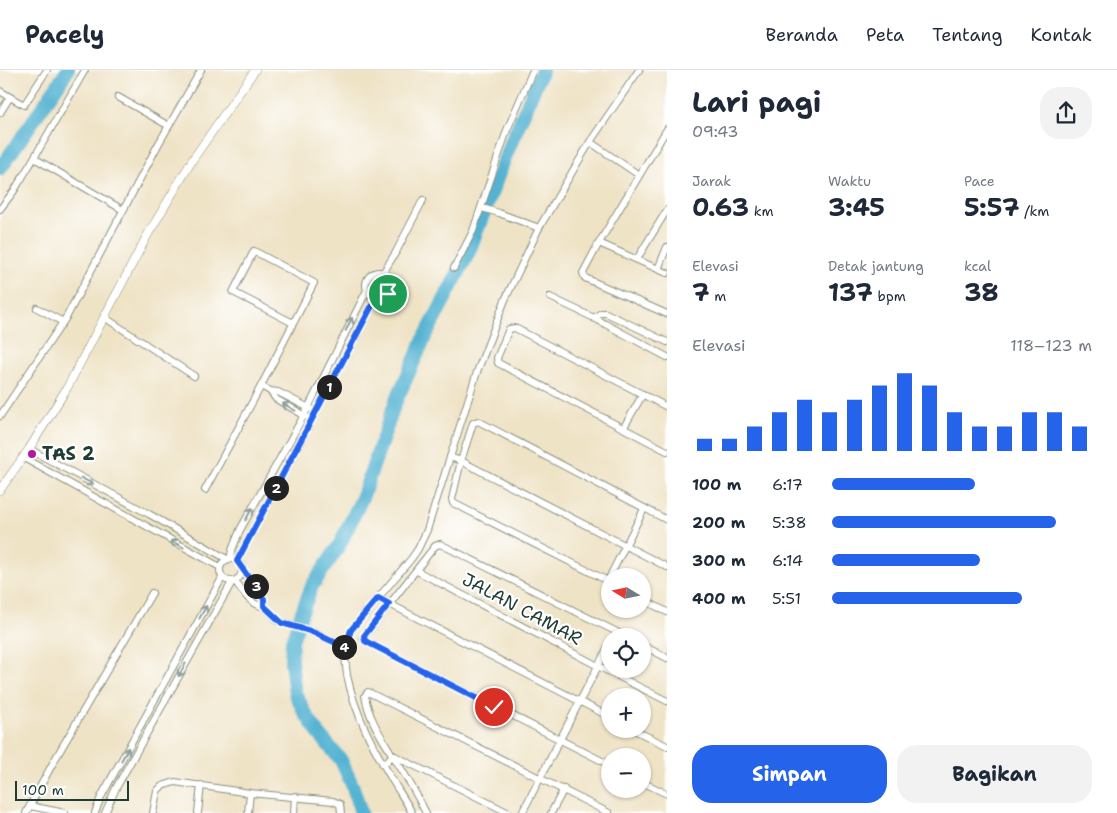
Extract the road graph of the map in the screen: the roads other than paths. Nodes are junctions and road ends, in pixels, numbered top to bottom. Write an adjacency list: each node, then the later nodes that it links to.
1 (47, 70): 8 (street)
2 (85, 70): 15 (street)
3 (202, 70): 11 (street)
4 (255, 70): 35 (street)
5 (533, 70): 19 (street)
6 (639, 70): 14 (street)
7 (0, 91): 8 (street)
8 (10, 97): 10 (street)
9 (118, 97): 11 (street)
10 (0, 113)
11 (169, 126): 20 (street)
12 (667, 129): 13 (street)
13 (664, 139): 16 (street)
14 (590, 142): 16 (street); 22 (street)
15 (34, 158): 18 (street); 20 (street)
16 (639, 175): 23 (street)
17 (423, 200): 28 (street)
18 (0, 208)
19 (483, 208): 22 (street); 26 (street)
20 (123, 210): 37 (street)
21 (667, 210): 25 (street)
22 (539, 228): 39 (street)
23 (599, 243): 25 (street); 34 (street)
24 (667, 247): 27 (street)
25 (637, 259): 27 (street)
26 (454, 268)
27 (658, 269): 29 (street)
28 (383, 273): 30 (street); 32 (street)
29 (667, 273)
30 (367, 290): 32 (street); 41 (street, one-way to 30)
31 (550, 297): 36 (street)
32 (376, 298): 43 (street)
33 (37, 308): 37 (street)
34 (667, 314)
35 (104, 317): 45 (street); 56 (street)
36 (594, 318): 40 (street); 44 (street)
37 (63, 322): 53 (street)
38 (293, 323): 38 (street); 46 (street)
39 (492, 336): 42 (street); 58 (street)
40 (667, 342)
41 (340, 343): 43 (street); 50 (street)
42 (504, 343): 48 (street); 55 (street)
43 (350, 349): 51 (street)
44 (667, 357)
45 (194, 376)
46 (261, 386): 47 (street); 62 (street)
47 (270, 391): 50 (street); 52 (street, one-way to 47)
48 (642, 394): 49 (street); 55 (street)
49 (667, 407)
50 (308, 408): 51 (street); 52 (street)
51 (317, 411): 54 (street)
52 (304, 415): 54 (street); 68 (street, one-way to 52)
53 (0, 416)
54 (312, 419): 69 (street)
55 (624, 428): 57 (street)
56 (29, 449): 59 (street); 64 (street, one-way to 64)
57 (667, 451)
58 (450, 457): 60 (street); 79 (street)
59 (22, 458): 61 (street); 66 (street)
60 (461, 460): 63 (street); 67 (street); 75 (street)
61 (0, 490)
62 (205, 490)
63 (644, 509): 65 (street); 67 (street)
64 (149, 514): 66 (street); 68 (street)
65 (667, 520)
66 (143, 525): 71 (street, one-way to 66)
67 (625, 546): 70 (street); 72 (street)
68 (228, 559): 69 (street); 71 (street)
69 (237, 561): 73 (street)
70 (667, 567)
71 (220, 568): 76 (street)
72 (614, 568)
73 (242, 569): 77 (street); 82 (street)
74 (417, 571): 80 (street); 84 (street); 89 (street, JALAN CAMAR)
75 (601, 575)
76 (222, 578): 77 (street); 90 (street, one-way to 76)
77 (233, 581): 82 (street); 91 (street, one-way to 91)
78 (152, 593): 108 (street)
79 (378, 598): 80 (street); 85 (street)
80 (389, 604): 93 (street); 96 (street)
81 (651, 604): 83 (street)
82 (264, 606): 85 (street)
83 (667, 612)
84 (603, 628)
85 (345, 647): 100 (street)
86 (651, 650): 87 (street)
87 (667, 658)
88 (601, 660): 89 (street)
89 (598, 666): 92 (street, JALAN CAMAR); 93 (street)
90 (161, 690): 91 (street); 110 (street, one-way to 90)
91 (169, 694): 111 (street)
92 (667, 700)
93 (579, 702): 94 (street); 96 (street)
94 (601, 713)
95 (651, 738): 97 (street)
96 (559, 739): 99 (street); 101 (street)
97 (667, 746)
98 (393, 755): 100 (street); 101 (street); 118 (street); 119 (street)
99 (601, 760)
100 (383, 765): 117 (street)
101 (540, 778): 104 (street); 120 (street)
102 (201, 785): 105 (street); 112 (street); 113 (street)
103 (651, 786): 106 (street)
104 (564, 789): 121 (street); 122 (street)
105 (250, 792): 107 (street); 114 (street)
106 (667, 794)
107 (295, 796): 115 (street); 116 (street)
108 (30, 811): 109 (street)
109 (65, 813)
110 (95, 813)
111 (104, 813)
112 (153, 813)
113 (198, 813)
114 (248, 813)
115 (294, 813)
116 (341, 813)
117 (412, 813)
118 (426, 813)
119 (509, 813)
120 (522, 813)
121 (551, 813)
122 (609, 813)

